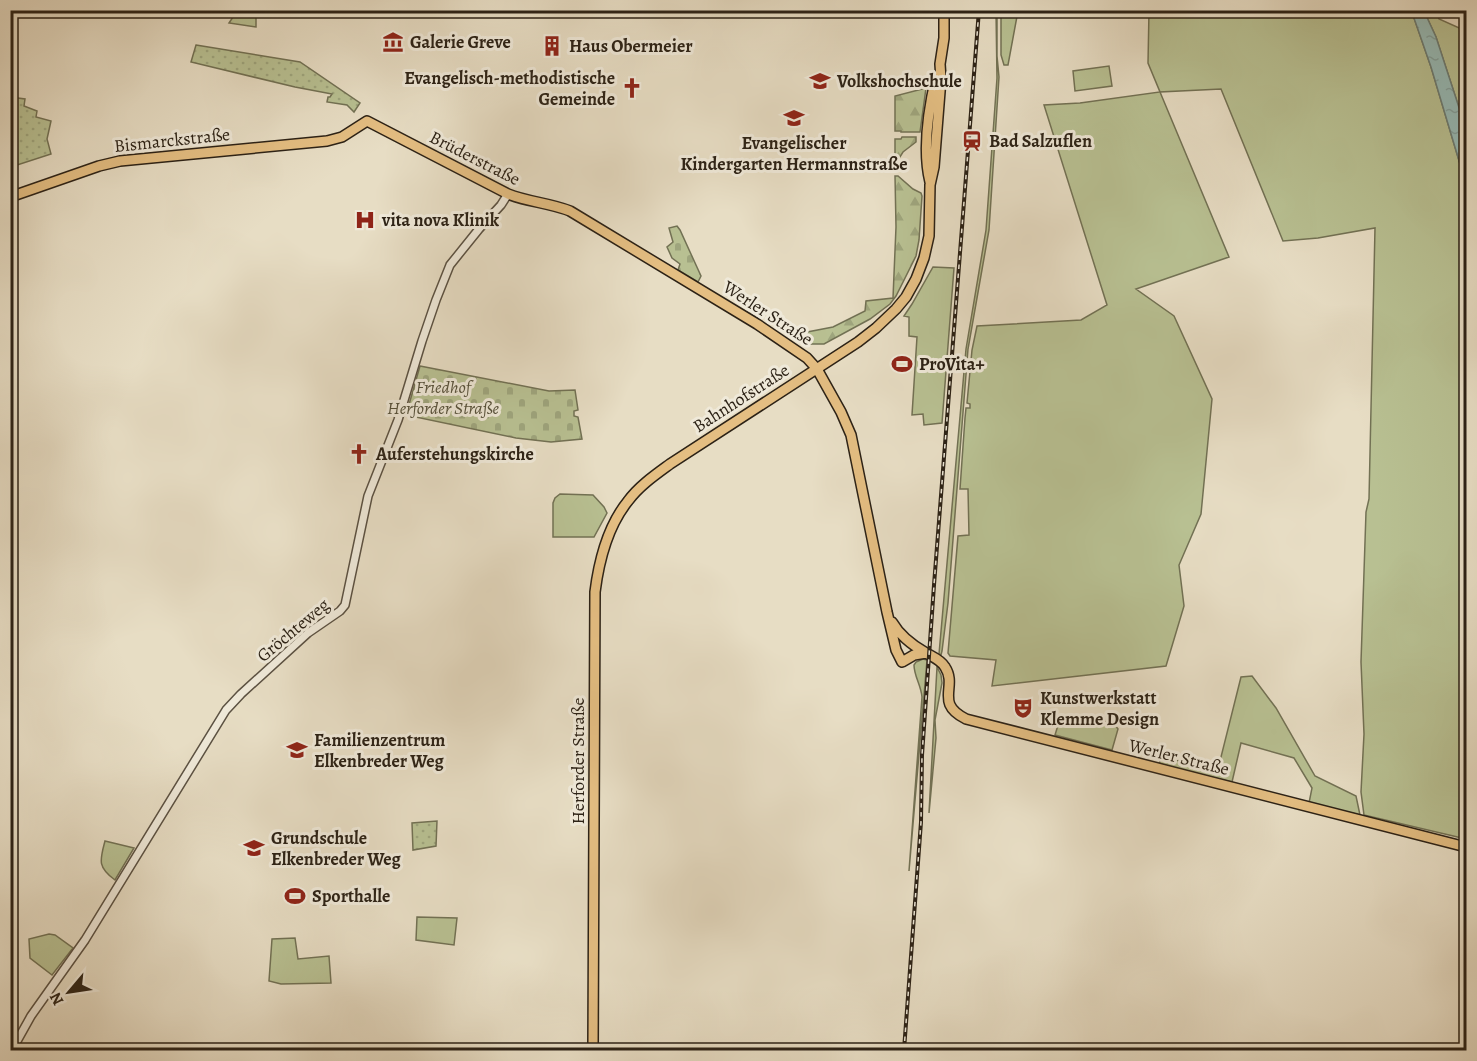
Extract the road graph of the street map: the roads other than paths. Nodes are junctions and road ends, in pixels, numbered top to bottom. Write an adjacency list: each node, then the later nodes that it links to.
1 (944, 10): 6 (main road, Bahnhofstraße)
2 (342, 137): 3 (main road, Brüderstraße); 4 (main road, Bismarckstraße)
3 (508, 194): 5 (main road, Brüderstraße); 11 (street, Gröchteweg)
4 (10, 197)
5 (603, 230): 6 (main road, Werler Straße)
6 (817, 369): 7 (main road, Bahnhofstraße); 8 (main road, Werler Straße)
7 (642, 485): 12 (main road, Herforder Straße)
8 (887, 612): 9 (main road, Werler Straße); 9 (main road, Werler Straße)
9 (926, 653): 10 (main road, Werler Straße)
10 (1467, 847)
11 (12, 1050)
12 (593, 1050)

